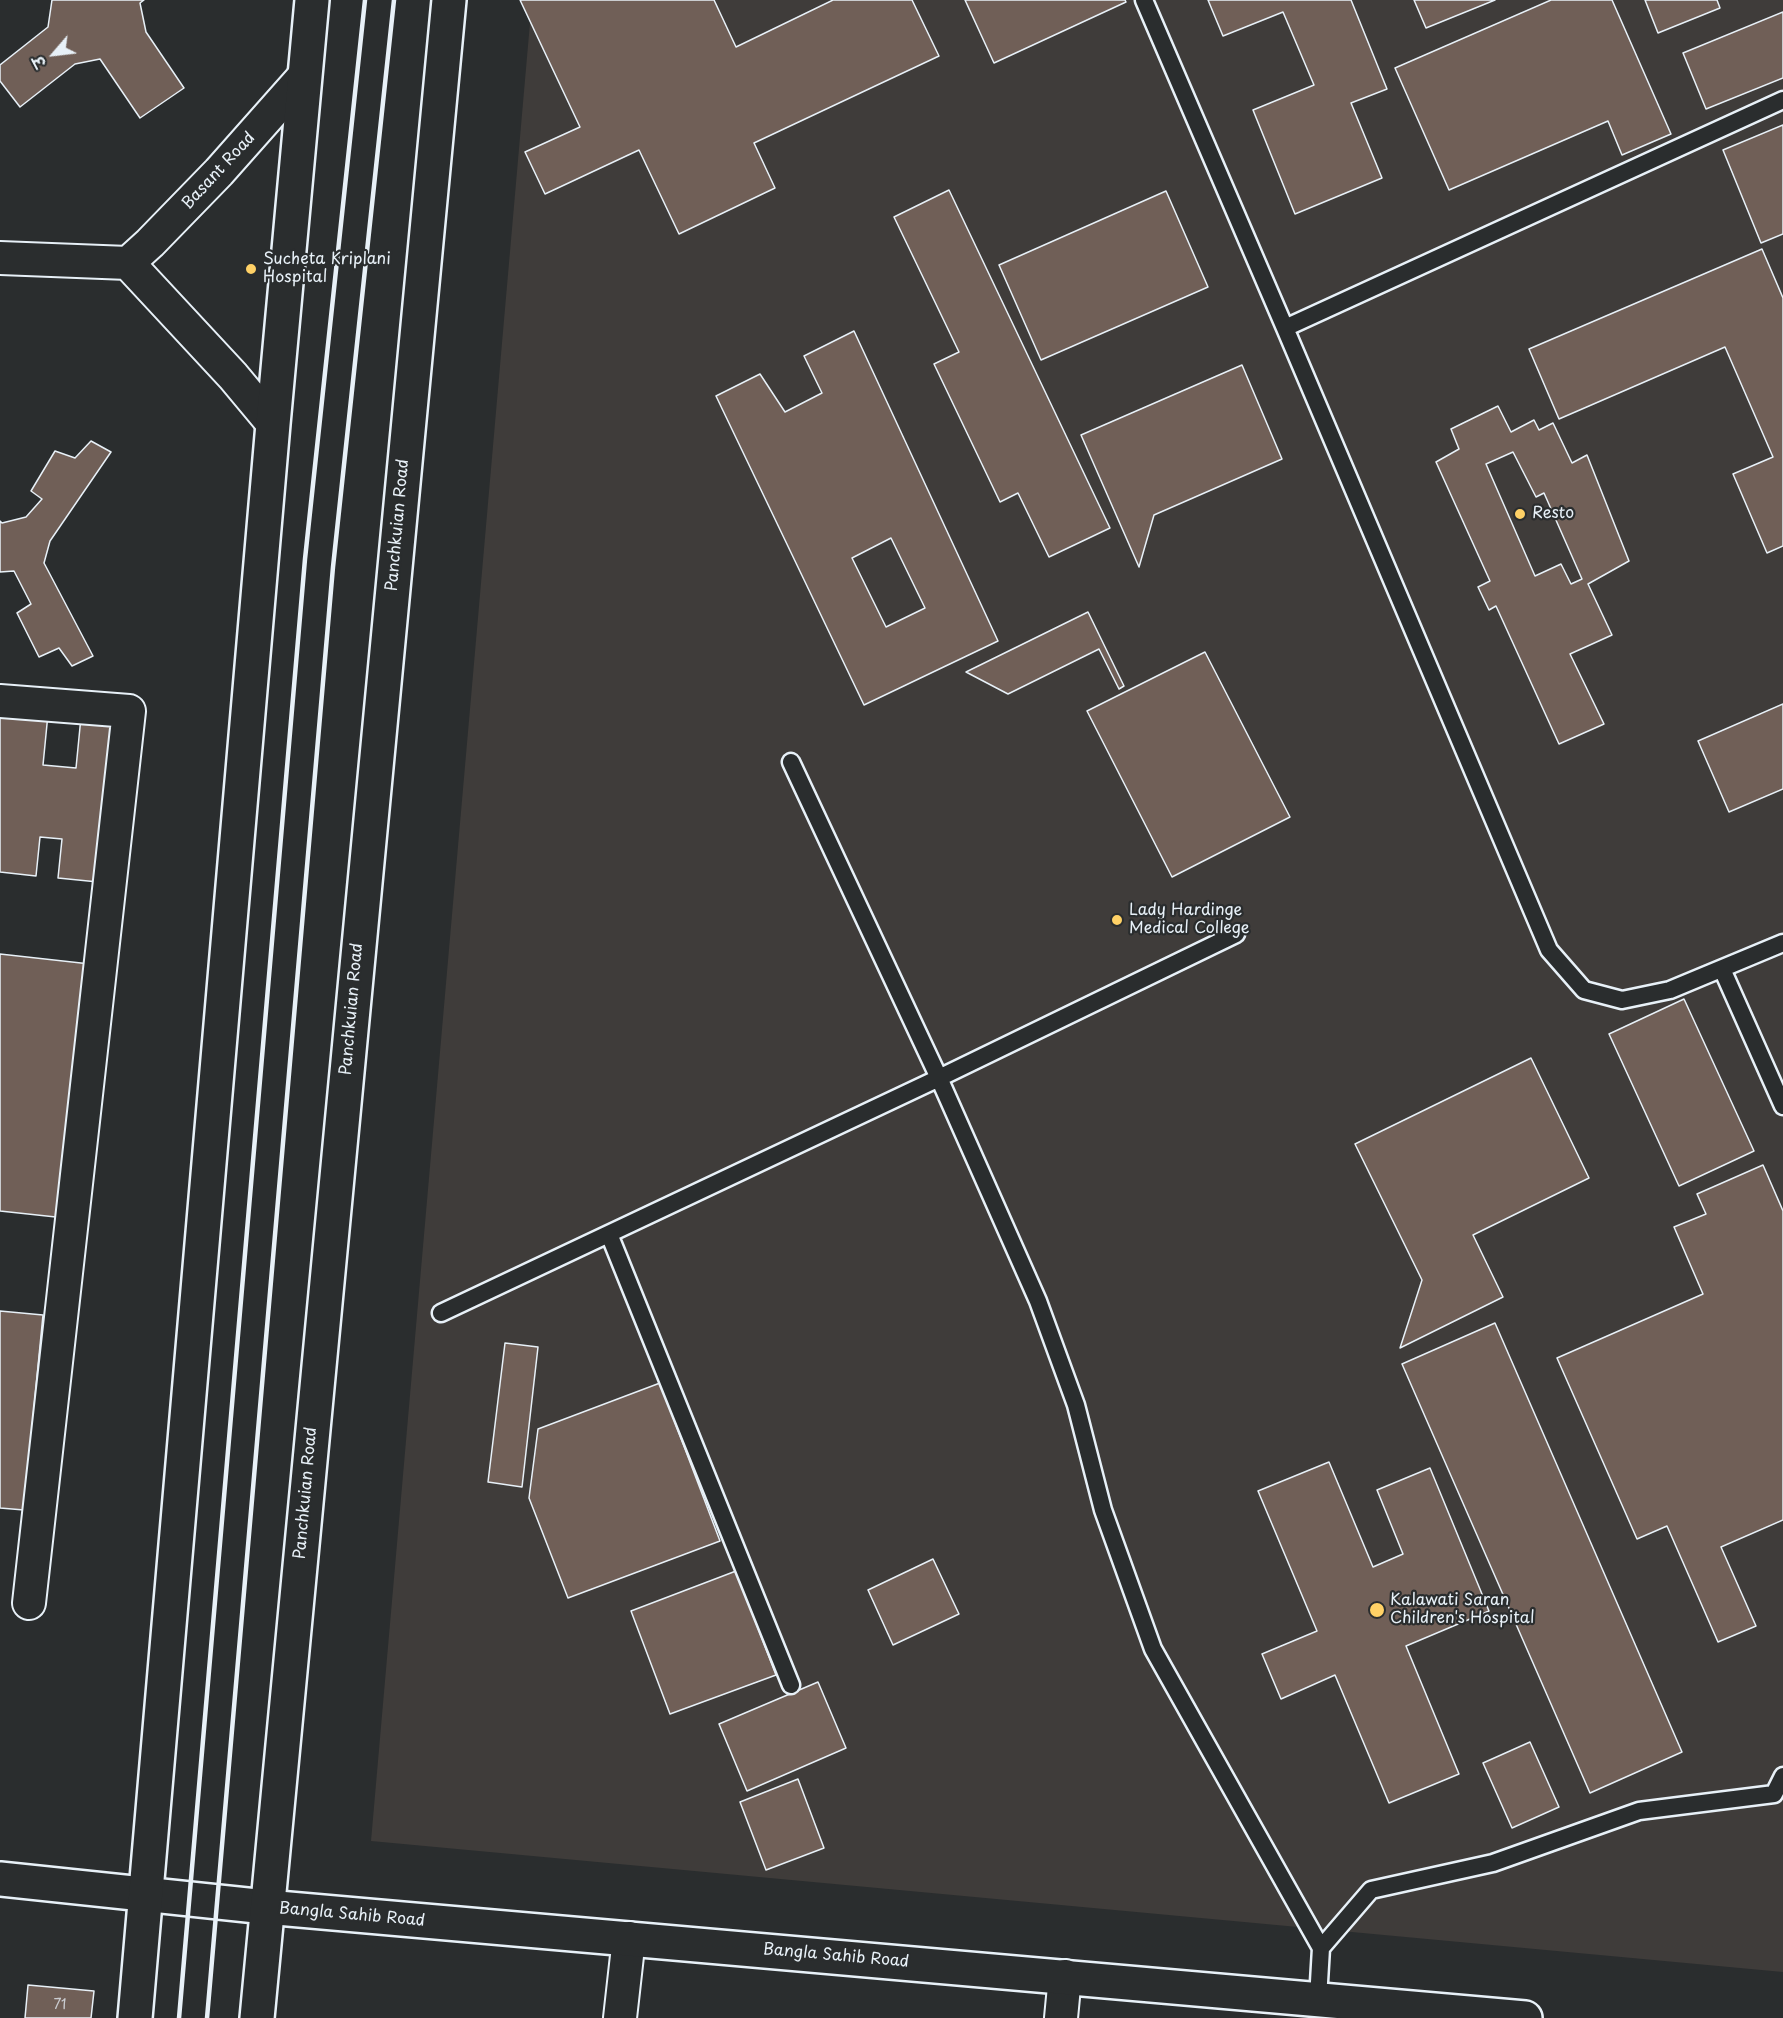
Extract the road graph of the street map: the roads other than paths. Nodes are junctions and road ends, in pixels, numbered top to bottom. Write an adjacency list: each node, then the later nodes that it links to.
1 (312, 0): 4 (main road)
2 (449, 0): 24 (main road, Panchkuian Road)
3 (1144, 0): 8 (lane)
4 (305, 75): 7 (street, Basant Road); 9 (main road)
5 (1783, 100): 8 (lane)
6 (0, 258): 7 (street)
7 (128, 263): 9 (street)
8 (1285, 328): 14 (lane)
9 (273, 424): 23 (main road)
10 (0, 701): 19 (street)
11 (791, 762): 15 (lane)
12 (1236, 934): 15 (lane)
13 (1783, 943): 14 (lane)
14 (1722, 969): 16 (lane)
15 (939, 1078): 17 (lane); 26 (lane)
16 (1783, 1106)
17 (609, 1234): 18 (lane); 20 (lane)
18 (441, 1313)
19 (29, 1603)
20 (791, 1685)
21 (1783, 1776): 26 (lane)
22 (0, 1879): 23 (main road, Bangla Sahib Road)
23 (147, 1894): 24 (main road, Bangla Sahib Road); 29 (main road)
24 (266, 1907): 25 (main road, Bangla Sahib Road); 30 (main road, Panchkuian Road)
25 (629, 1938): 27 (main road, Bangla Sahib Road); 31 (street)
26 (1321, 1948): 28 (lane)
27 (1065, 1976): 28 (main road, Bangla Sahib Road); 32 (street)
28 (1318, 1998): 33 (main road, Bangla Sahib Road)
29 (135, 2018)
30 (257, 2018)
31 (620, 2018)
32 (1061, 2018)
33 (1525, 2018)

